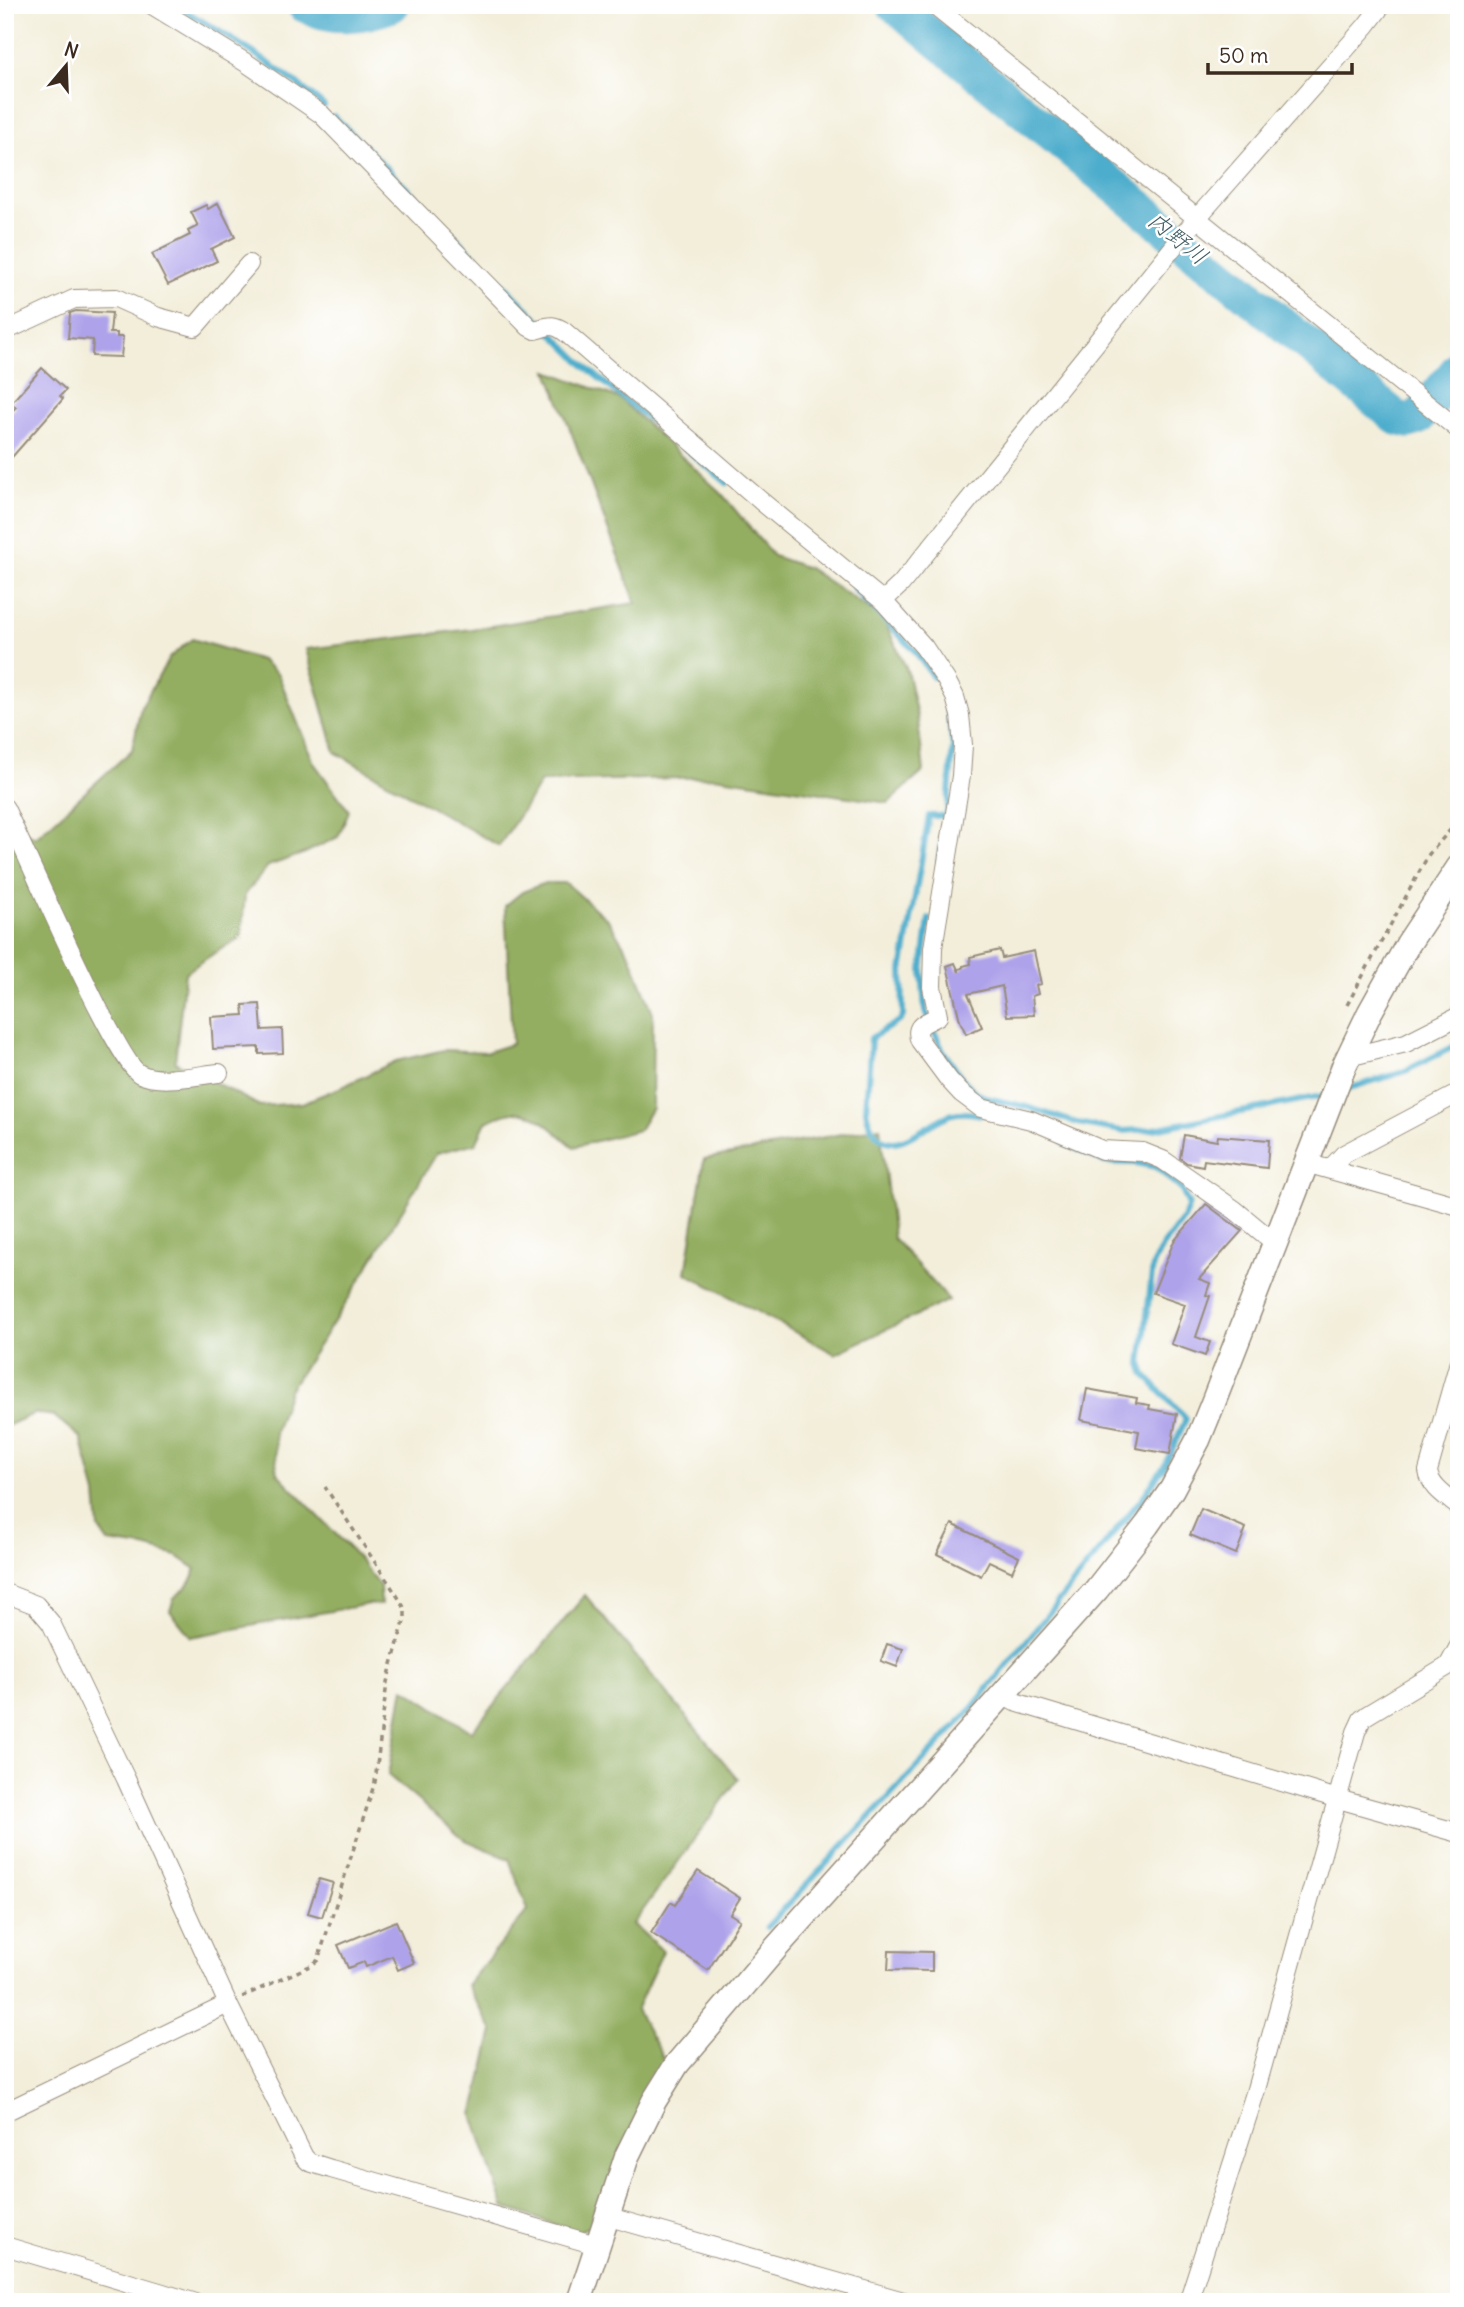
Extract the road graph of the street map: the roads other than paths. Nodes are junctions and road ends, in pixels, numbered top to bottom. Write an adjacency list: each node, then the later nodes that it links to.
1 (152, 5): 8 (street)
2 (933, 5): 4 (street)
3 (1382, 5): 4 (street)
4 (1197, 218): 7 (street); 8 (street)
5 (250, 264): 6 (street)
6 (5, 331)
7 (1459, 430)
8 (883, 601): 17 (street)
9 (5, 808): 13 (street)
10 (1459, 867): 12 (street)
11 (1459, 1016): 12 (street)
12 (1348, 1057): 15 (street)
13 (219, 1073)
14 (1459, 1093): 15 (street)
15 (1318, 1166): 16 (street); 17 (street)
16 (1459, 1206)
17 (1275, 1243): 22 (street)
18 (1459, 1362): 19 (street)
19 (1459, 1507)
20 (5, 1593): 25 (street)
21 (1459, 1646): 23 (street)
22 (1003, 1695): 23 (street); 27 (street)
23 (1338, 1799): 24 (street); 33 (street)
24 (1459, 1833)
25 (228, 2004): 26 (street); 28 (street)
26 (5, 2112)
27 (606, 2216): 28 (street); 32 (street)
28 (596, 2245): 31 (street)
29 (5, 2246): 30 (street)
30 (193, 2302)
31 (579, 2302)
32 (907, 2302)
33 (1188, 2302)

